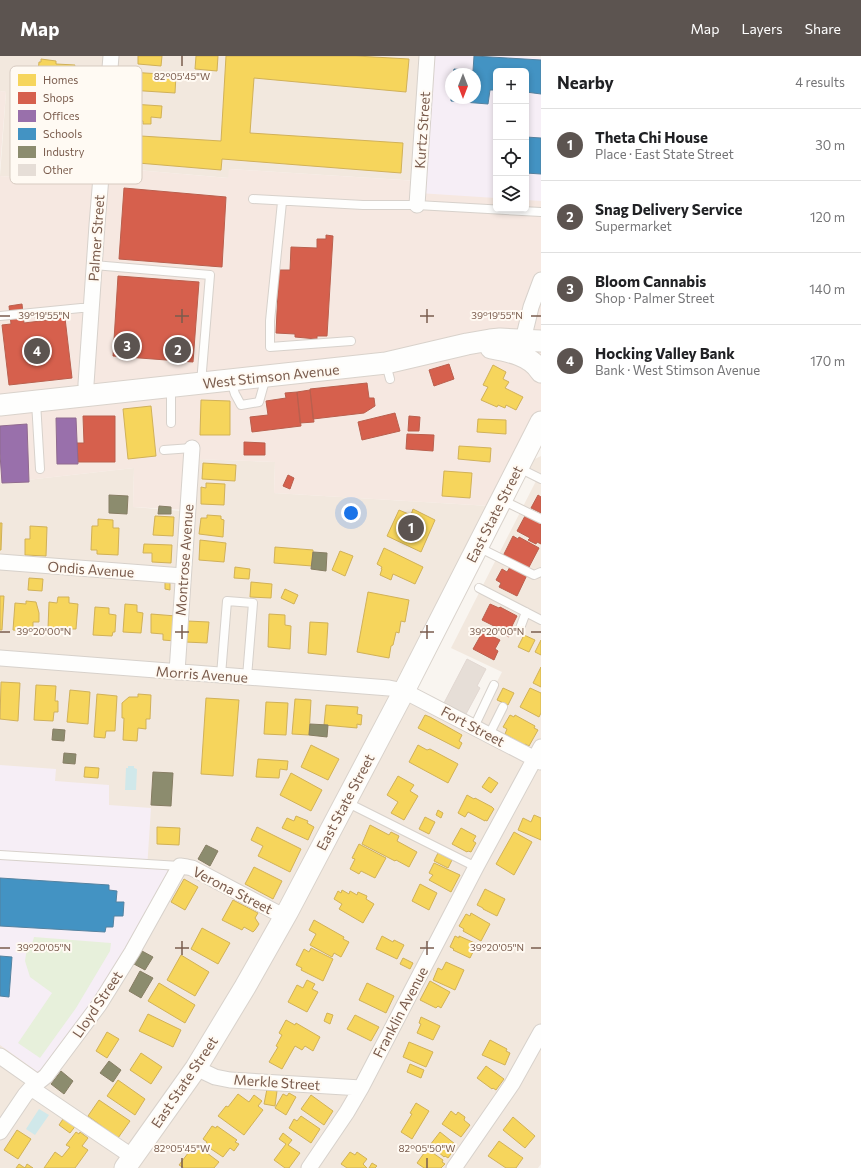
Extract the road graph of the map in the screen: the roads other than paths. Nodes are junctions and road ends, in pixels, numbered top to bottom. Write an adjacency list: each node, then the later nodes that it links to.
1 (111, 56): 3 (street, Palmer Street)
2 (427, 56): 7 (street, Kurtz Street)
3 (110, 66)
4 (100, 184): 9 (street, Palmer Street)
5 (253, 200): 6 (lane)
6 (282, 202): 7 (lane); 14 (lane)
7 (417, 205): 8 (lane)
8 (541, 212)
9 (94, 266): 11 (street, Palmer Street); 17 (lane)
10 (541, 280): 13 (street)
11 (91, 308): 12 (lane); 19 (street, Palmer Street)
12 (0, 316)
13 (532, 340): 15 (main road, West Stimson Avenue)
14 (351, 341)
15 (466, 344): 16 (main road); 17 (main road, West Stimson Avenue)
16 (541, 372)
17 (201, 384): 18 (main road, West Stimson Avenue)
18 (171, 386): 19 (main road, West Stimson Avenue); 23 (lane)
19 (87, 395): 20 (main road, West Stimson Avenue)
20 (36, 401): 21 (main road, West Stimson Avenue); 27 (lane)
21 (0, 405)
22 (541, 422): 26 (main road, East State Street)
23 (171, 423)
24 (192, 448): 25 (lane); 34 (street, Montrose Avenue)
25 (164, 450)
26 (518, 467): 28 (lane); 29 (main road, East State Street)
27 (40, 469)
28 (541, 479)
29 (501, 500): 30 (lane); 31 (main road, East State Street)
30 (541, 519)
31 (477, 547): 33 (lane); 44 (main road, East State Street)
32 (0, 562): 34 (street, Ondis Avenue)
33 (541, 572)
34 (183, 576): 40 (street, Montrose Avenue)
35 (479, 588): 36 (lane)
36 (526, 612): 37 (lane); 38 (lane)
37 (541, 620)
38 (519, 631)
39 (0, 658): 40 (street, Morris Avenue)
40 (177, 672): 41 (street, Morris Avenue)
41 (221, 675): 42 (street, Morris Avenue); 42 (lane)
42 (247, 677): 44 (street, Morris Avenue)
43 (494, 685): 46 (lane)
44 (404, 691): 46 (street, Fort Street); 49 (main road, East State Street)
45 (503, 707): 47 (lane)
46 (474, 727): 47 (street, Fort Street)
47 (489, 735): 48 (street, Fort Street)
48 (539, 756): 52 (street, Franklin Avenue)
49 (345, 801): 52 (lane); 53 (main road, East State Street)
50 (0, 855): 51 (lane)
51 (180, 866): 53 (street, Verona Street); 57 (street, Lloyd Street)
52 (476, 867): 58 (street, Franklin Avenue)
53 (285, 917): 56 (main road, East State Street)
54 (541, 1032): 62 (street)
55 (0, 1056): 57 (street)
56 (196, 1068): 58 (street, Merkle Street); 60 (main road, East State Street)
57 (34, 1085): 59 (street, Lloyd Street); 60 (street)
58 (360, 1088): 61 (street, Franklin Avenue)
59 (0, 1132)
60 (129, 1162)
61 (309, 1168)
62 (454, 1168)

